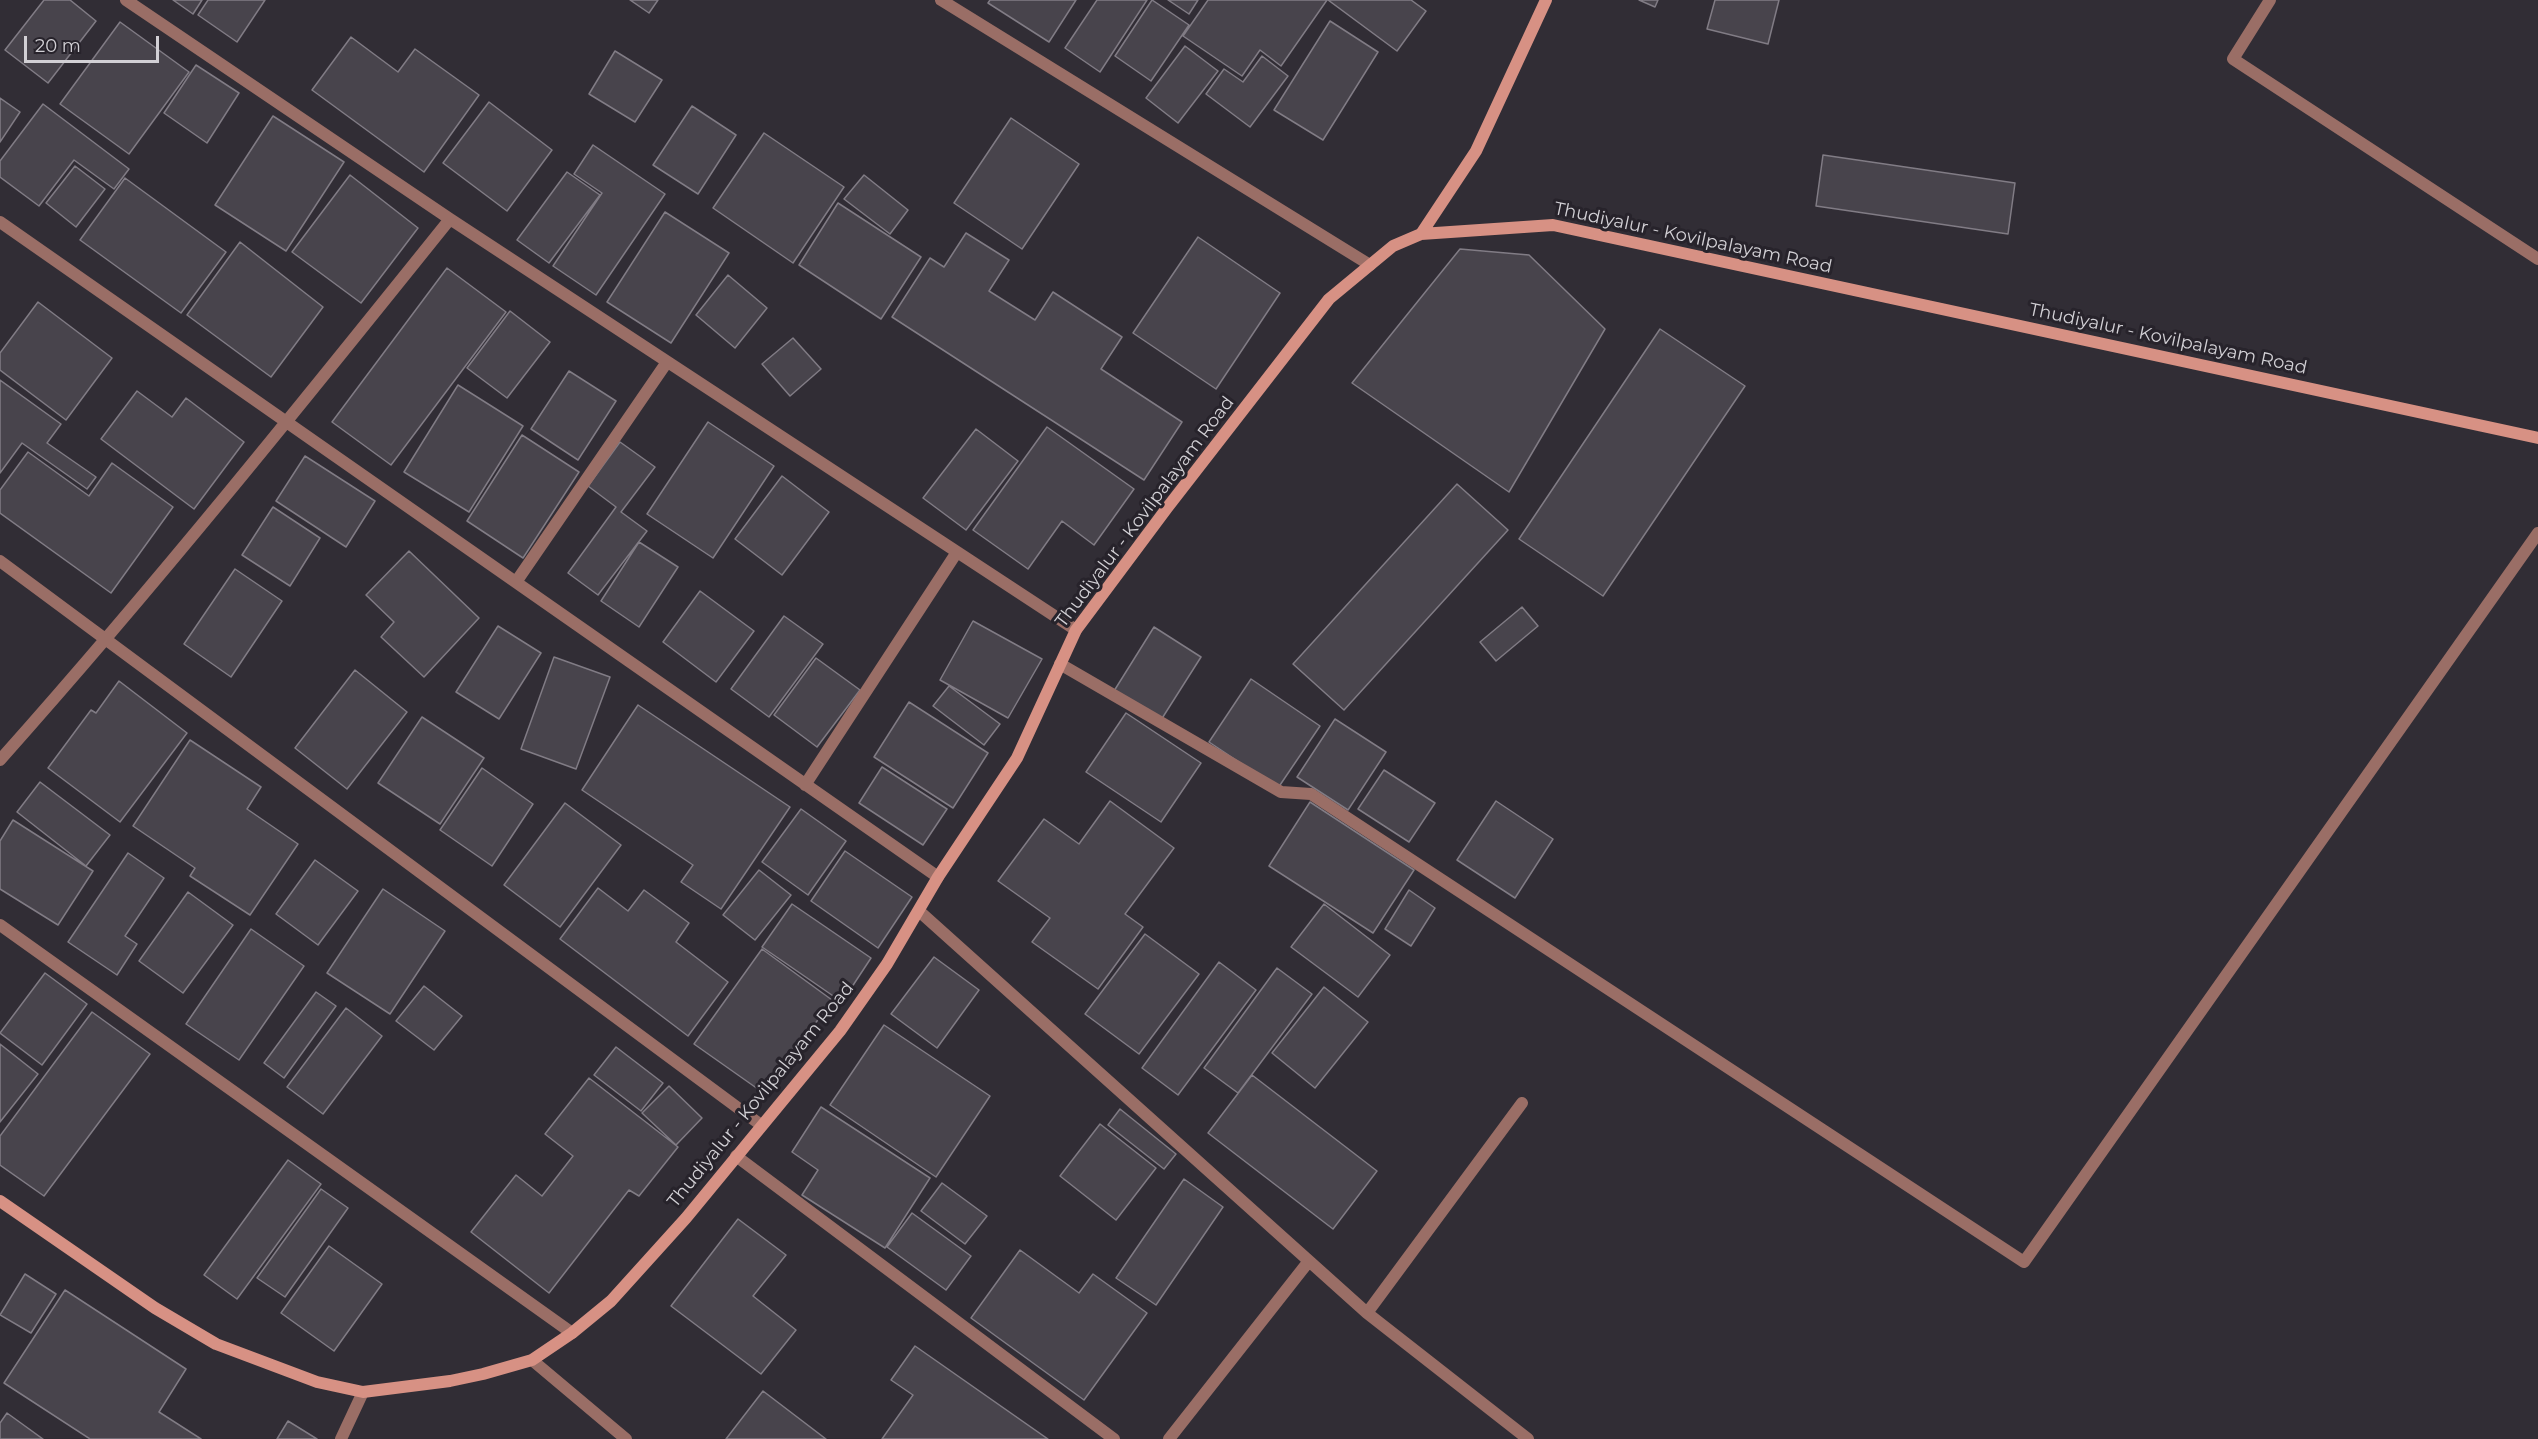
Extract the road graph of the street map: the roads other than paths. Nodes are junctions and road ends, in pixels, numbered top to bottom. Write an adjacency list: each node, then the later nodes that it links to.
1 (126, 0): 5 (street)
2 (941, 0): 9 (street)
3 (1546, 0): 7 (main road)
4 (2270, 0): 8 (street)
5 (450, 219): 10 (street); 11 (street)
6 (0, 222): 11 (street)
7 (1421, 234): 9 (main road, Thudiyalur - Kovilpalayam Road); 12 (main road, Thudiyalur - Kovilpalayam Road)
8 (2538, 259)
9 (1370, 265): 17 (main road, Thudiyalur - Kovilpalayam Road)
10 (667, 362): 14 (street); 16 (street)
11 (288, 421): 16 (street); 18 (street)
12 (2538, 438)
13 (2538, 533): 19 (street)
14 (957, 552): 17 (street); 21 (street)
15 (0, 561): 18 (street)
16 (516, 582): 21 (street)
17 (1076, 630): 19 (main road, Thudiyalur - Kovilpalayam Road)
18 (106, 640): 20 (street); 26 (street)
19 (1060, 664): 22 (main road, Thudiyalur - Kovilpalayam Road)
20 (0, 760)
21 (805, 784): 22 (street)
22 (938, 878): 23 (main road, Thudiyalur - Kovilpalayam Road)
23 (919, 911): 26 (main road, Thudiyalur - Kovilpalayam Road); 29 (street)
24 (0, 925): 31 (street)
25 (1522, 1103): 30 (street)
26 (761, 1125): 27 (main road, Thudiyalur - Kovilpalayam Road)
27 (736, 1156): 31 (main road, Thudiyalur - Kovilpalayam Road); 36 (street)
28 (0, 1201): 33 (main road, Thudiyalur - Kovilpalayam Road)
29 (1309, 1261): 30 (street); 37 (street)
30 (1367, 1313): 38 (street)
31 (572, 1333): 32 (main road, Thudiyalur - Kovilpalayam Road)
32 (532, 1360): 33 (main road, Thudiyalur - Kovilpalayam Road); 35 (street)
33 (363, 1392): 34 (street)
34 (341, 1439)
35 (626, 1439)
36 (1114, 1439)
37 (1169, 1439)
38 (1528, 1439)

